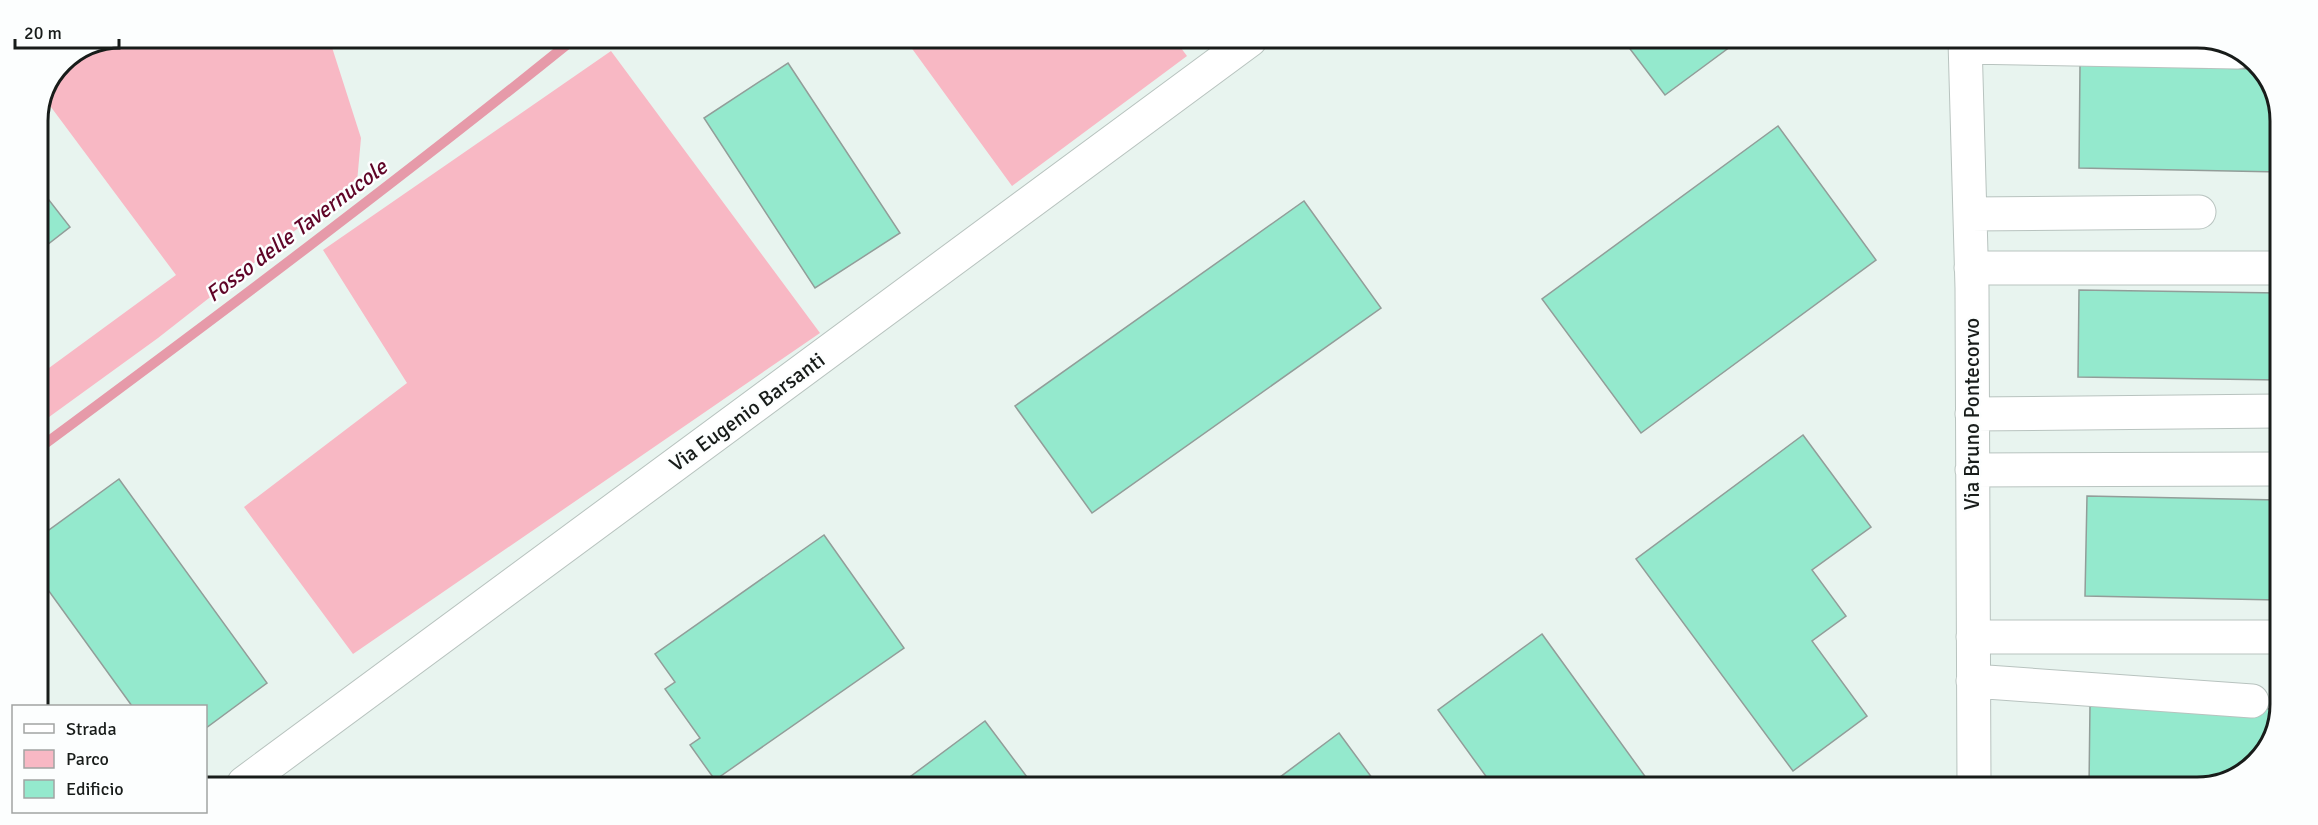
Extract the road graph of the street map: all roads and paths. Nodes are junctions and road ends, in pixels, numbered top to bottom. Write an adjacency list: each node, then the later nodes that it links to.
1 (1239, 48): 17 (street, Via Eugenio Barsanti)
2 (1965, 48): 6 (street, Via Bruno Pontecorvo)
3 (2102, 48): 4 (street)
4 (2219, 51)
5 (2199, 212): 6 (street)
6 (1970, 214): 7 (street, Via Bruno Pontecorvo)
7 (1971, 268): 8 (street); 10 (street, Via Bruno Pontecorvo)
8 (2270, 268)
9 (2270, 411): 10 (street)
10 (1972, 414): 12 (street, Via Bruno Pontecorvo)
11 (2270, 469): 12 (street)
12 (1972, 470): 13 (street, Via Bruno Pontecorvo)
13 (1973, 637): 14 (street); 15 (street, Via Bruno Pontecorvo)
14 (2270, 637)
15 (1973, 681): 16 (street); 18 (street, Via Bruno Pontecorvo)
16 (2252, 700)
17 (252, 777)
18 (1967, 777)

